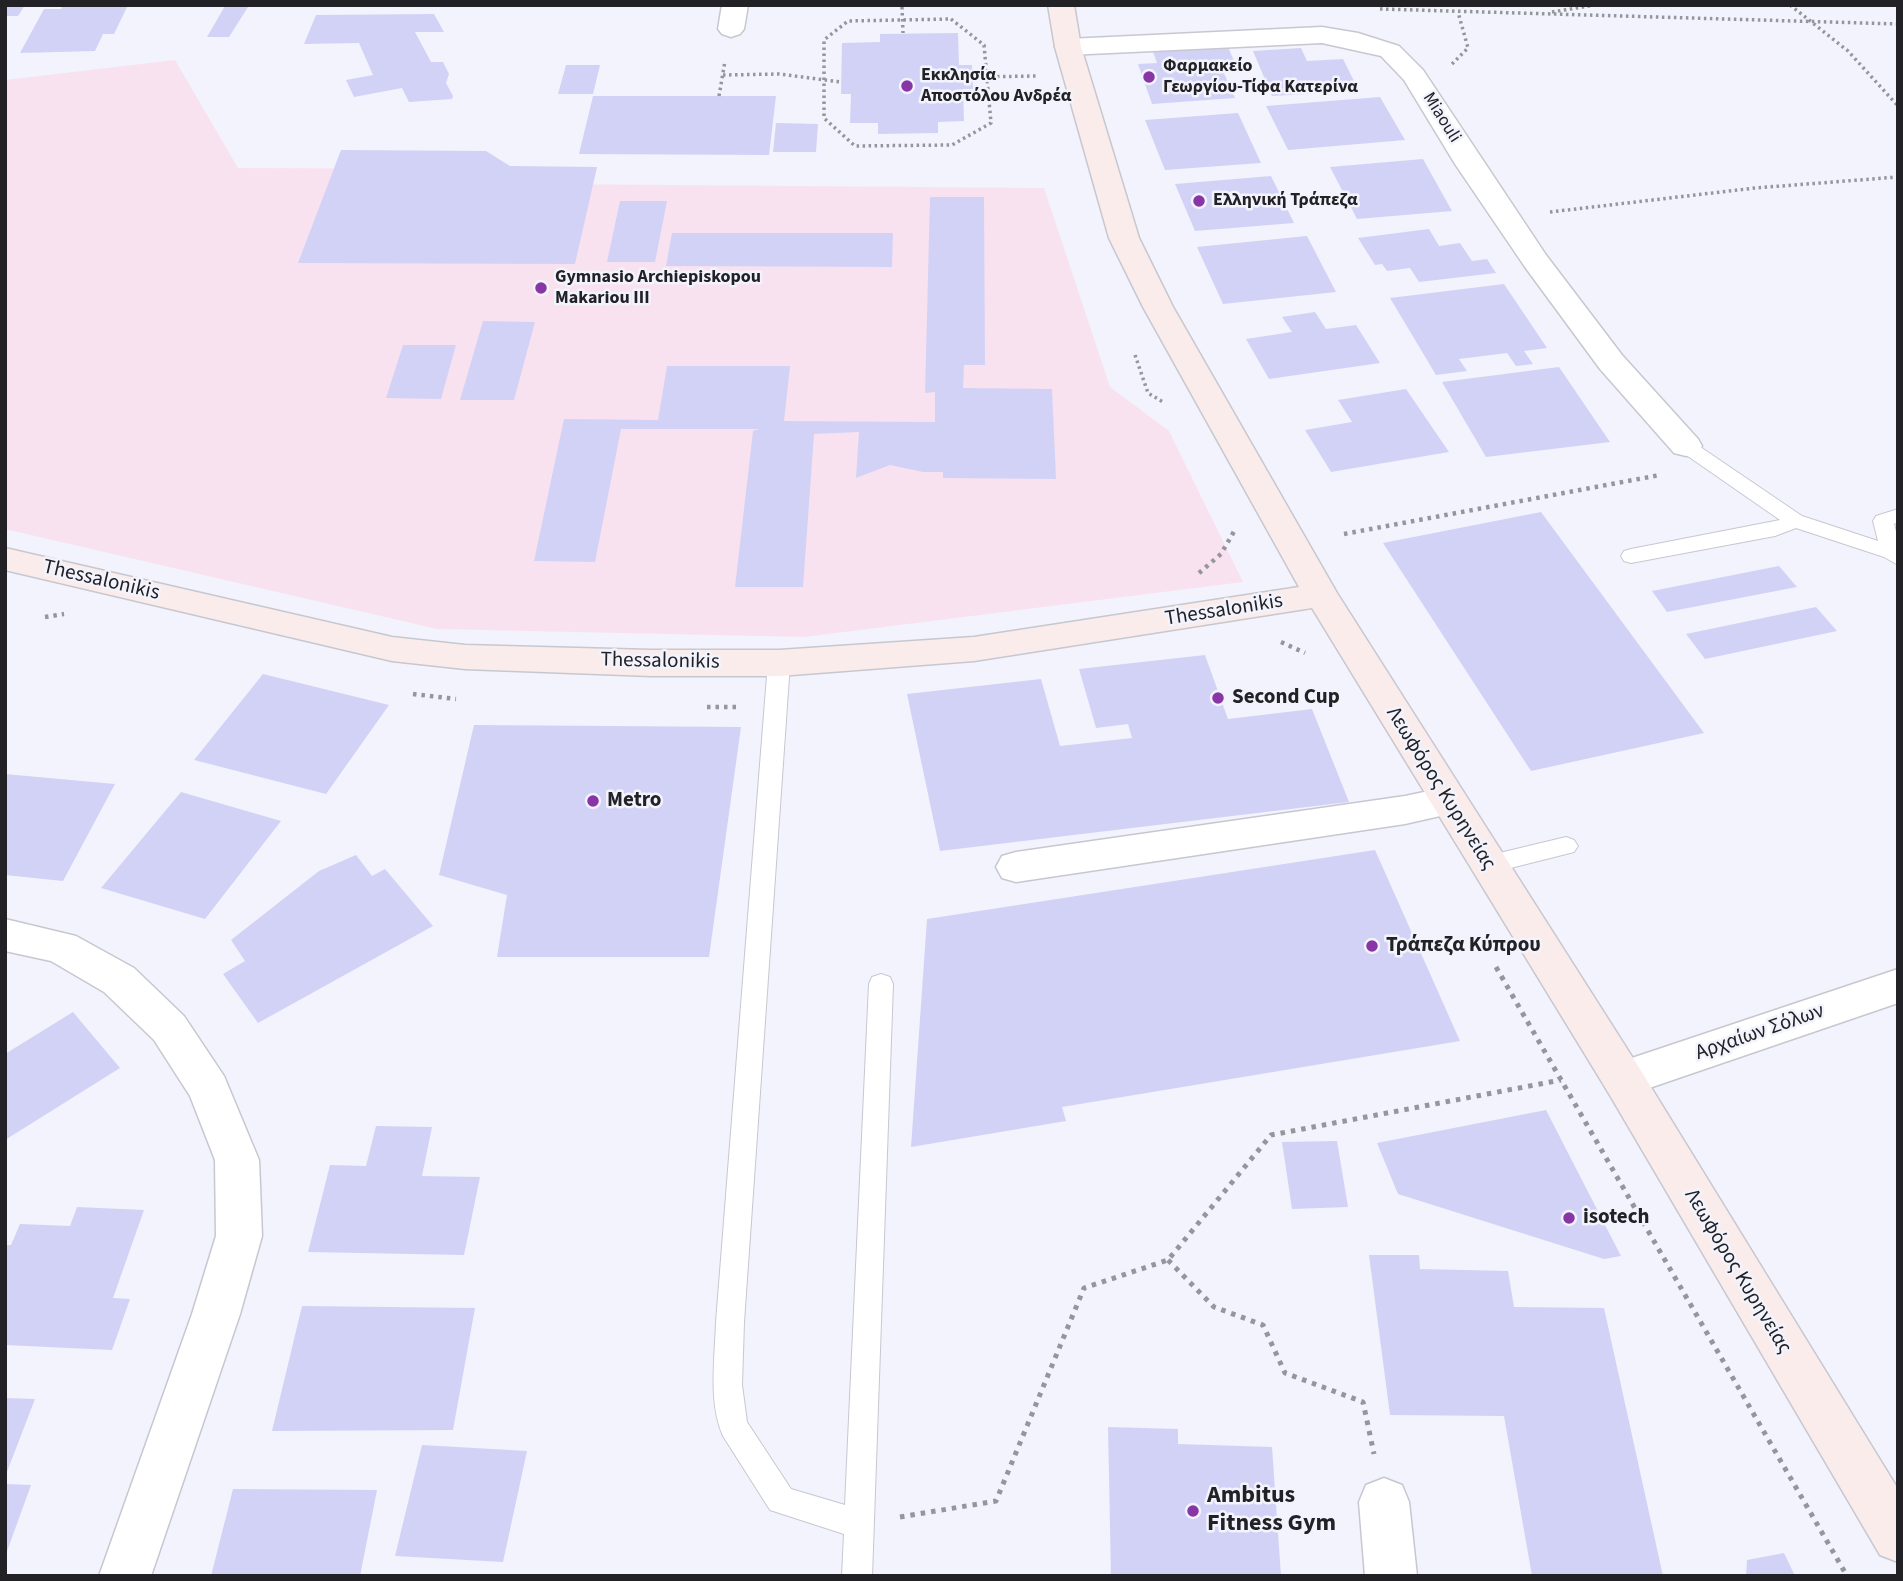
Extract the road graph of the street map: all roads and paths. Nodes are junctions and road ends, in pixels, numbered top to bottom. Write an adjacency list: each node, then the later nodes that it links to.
1 (1061, 5): 12 (main road, Λεωφόρος Κυρηνείας)
2 (1595, 5): 7 (path)
3 (1790, 5): 9 (path)
4 (902, 6): 8 (path)
5 (1377, 9): 6 (path)
6 (1458, 12): 7 (path); 15 (path)
7 (1541, 14): 9 (path)
8 (902, 20): 11 (path); 16 (path); 18 (path)
9 (1815, 22): 10 (path); 20 (path)
10 (1898, 24)
11 (903, 33)
12 (1068, 47): 15 (street, Miaouli); 30 (main road, Λεωφόρος Κυρηνείας)
13 (723, 75): 18 (path)
14 (1047, 75): 16 (path)
15 (1415, 75): 22 (street, Miaouli)
16 (989, 77): 17 (path); 18 (path)
17 (973, 78)
18 (825, 82): 19 (path)
19 (841, 82)
20 (1898, 106)
21 (1898, 177): 22 (path)
22 (1506, 218): 23 (street, Miaouli)
23 (1686, 446): 25 (lane); 26 (path)
24 (1898, 515): 27 (lane)
25 (1795, 521): 27 (lane); 28 (lane)
26 (1344, 534)
27 (1894, 555)
28 (1631, 556)
29 (6, 561): 31 (main road, Thessalonikis)
30 (1321, 595): 31 (main road, Thessalonikis); 32 (main road, Λεωφόρος Κυρηνείας)
31 (779, 663): 44 (lane)
32 (1448, 801): 34 (main road, Λεωφόρος Κυρηνείας); 35 (street)
33 (1566, 846): 34 (lane)
34 (1487, 865): 40 (main road, Λεωφόρος Κυρηνείας)
35 (1016, 867)
36 (5, 934): 46 (street)
37 (1493, 963): 41 (path)
38 (881, 984): 44 (lane)
39 (1898, 986): 40 (street, Αρχαίων Σόλων)
40 (1623, 1079): 45 (main road, Λεωφόρος Κυρηνείας)
41 (1561, 1080): 42 (path); 49 (path)
42 (1168, 1260): 43 (path); 44 (path)
43 (1384, 1502): 48 (street)
44 (860, 1524): 47 (lane)
45 (1898, 1537)
46 (125, 1576)
47 (857, 1576)
48 (1391, 1576)
49 (1847, 1576)

